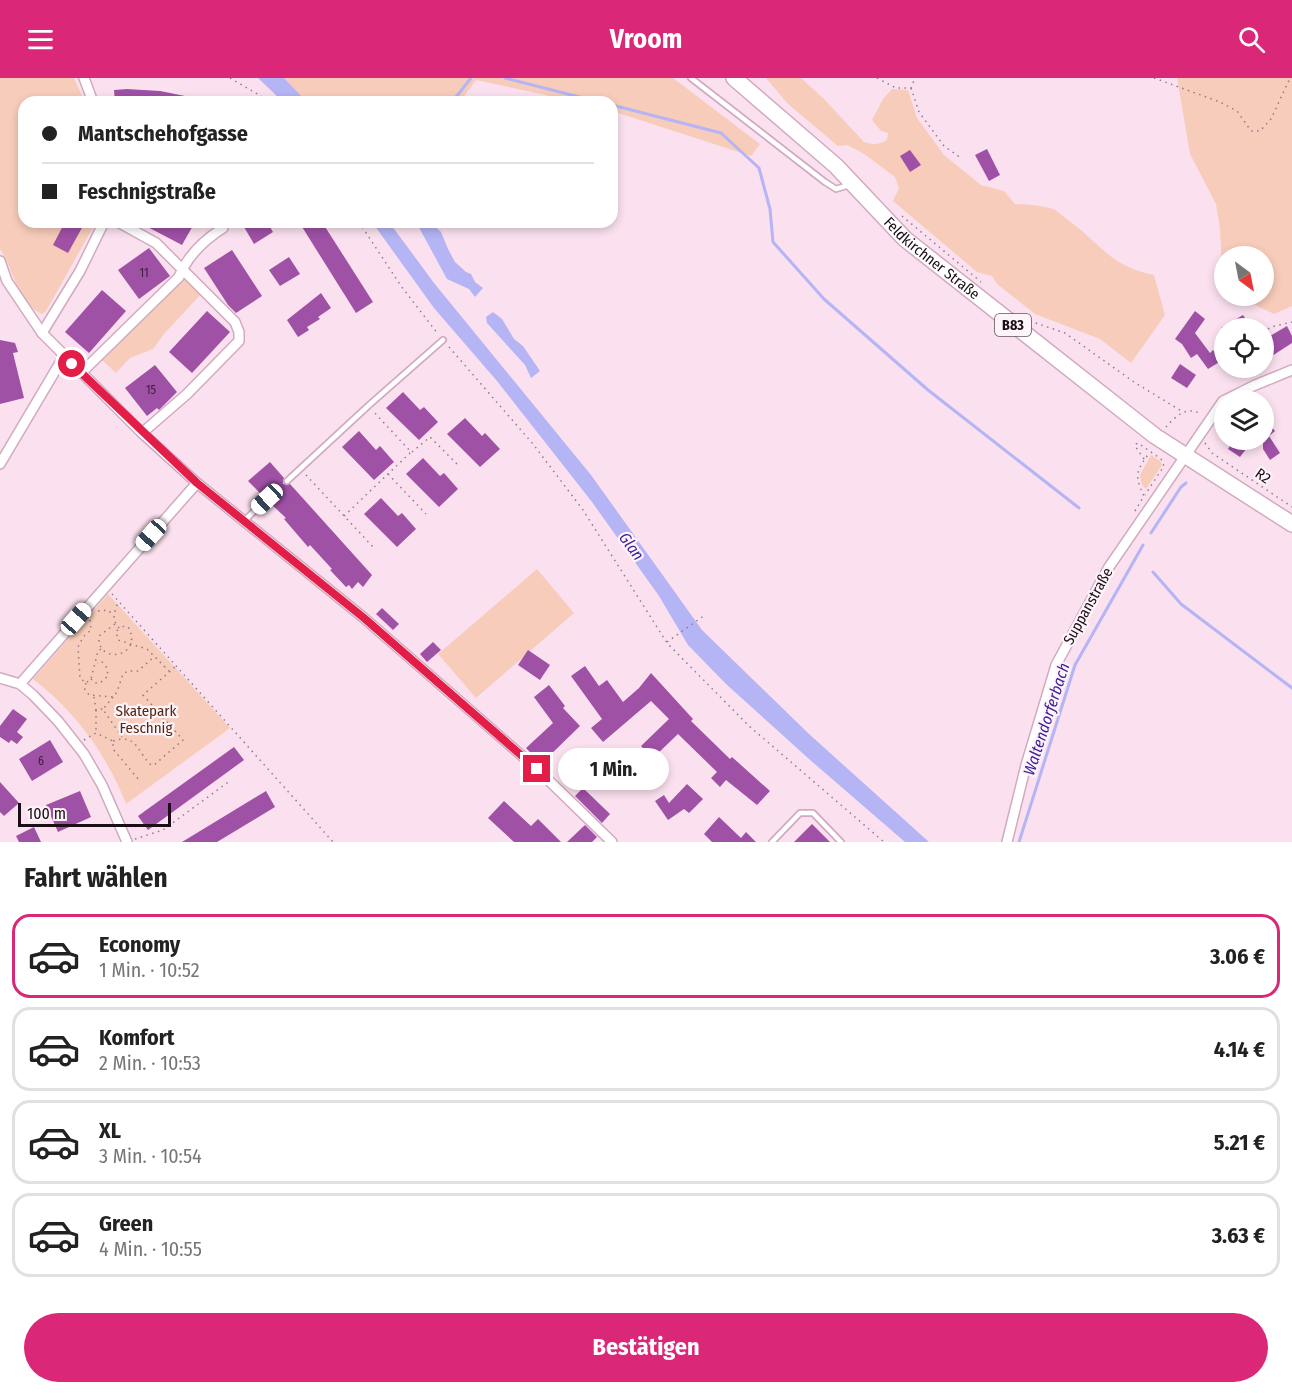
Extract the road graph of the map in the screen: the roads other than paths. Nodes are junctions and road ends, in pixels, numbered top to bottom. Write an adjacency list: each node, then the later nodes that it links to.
1 (84, 78): 4 (street)
2 (692, 78): 5 (lane)
3 (734, 78): 5 (main road, Feldkirchner Straße / B83)
4 (91, 96)
5 (852, 183): 17 (main road, Feldkirchner Straße / B83)
6 (101, 228): 11 (street)
7 (129, 228): 10 (street)
8 (223, 228): 10 (street)
9 (0, 261): 11 (street)
10 (182, 268): 15 (street); 16 (street)
11 (42, 333): 13 (street)
12 (443, 340): 19 (lane)
13 (64, 356): 15 (street); 18 (street)
14 (1292, 370): 17 (street, Suppanstraße)
15 (81, 373): 16 (street)
16 (142, 433): 20 (street)
17 (1184, 456): 23 (main road, Feldkirchner Straße / B83); 30 (street, Suppanstraße)
18 (0, 465)
19 (287, 481)
20 (197, 483): 22 (street); 25 (street)
21 (267, 499): 22 (lane)
22 (244, 521): 27 (street)
23 (1292, 524)
24 (0, 678): 25 (street)
25 (20, 684): 26 (street)
26 (127, 842)
27 (612, 842)
28 (772, 842): 29 (lane)
29 (841, 842)
30 (1007, 842)

